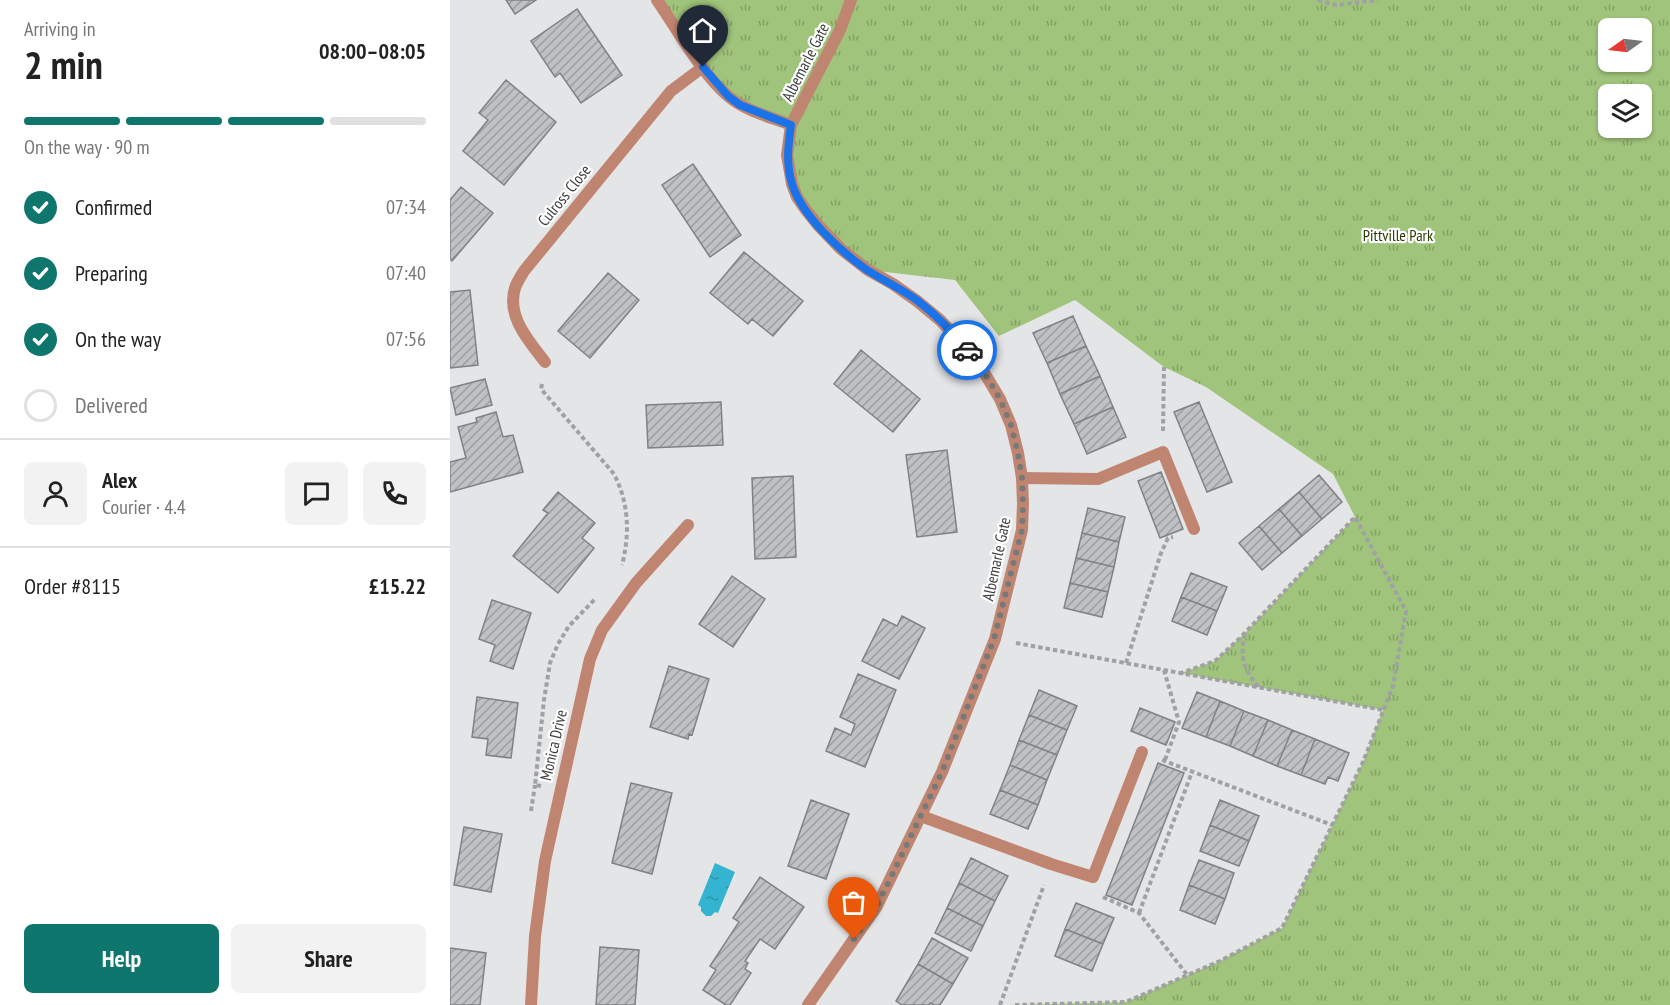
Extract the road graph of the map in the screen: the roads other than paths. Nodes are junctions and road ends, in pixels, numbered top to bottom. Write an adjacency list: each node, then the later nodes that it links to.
1 (657, 0): 3 (street)
2 (852, 0): 4 (street, Albemarle Gate)
3 (703, 67): 4 (street); 5 (street, Culross Close)
4 (791, 125): 6 (street, Albemarle Gate)
5 (545, 362)
6 (1022, 478): 8 (street); 10 (street, Albemarle Gate)
7 (688, 525): 11 (street, Monica Drive)
8 (1194, 529)
9 (1142, 752): 10 (street)
10 (921, 816): 12 (street, Albemarle Gate)
11 (531, 1005)
12 (808, 1005)

